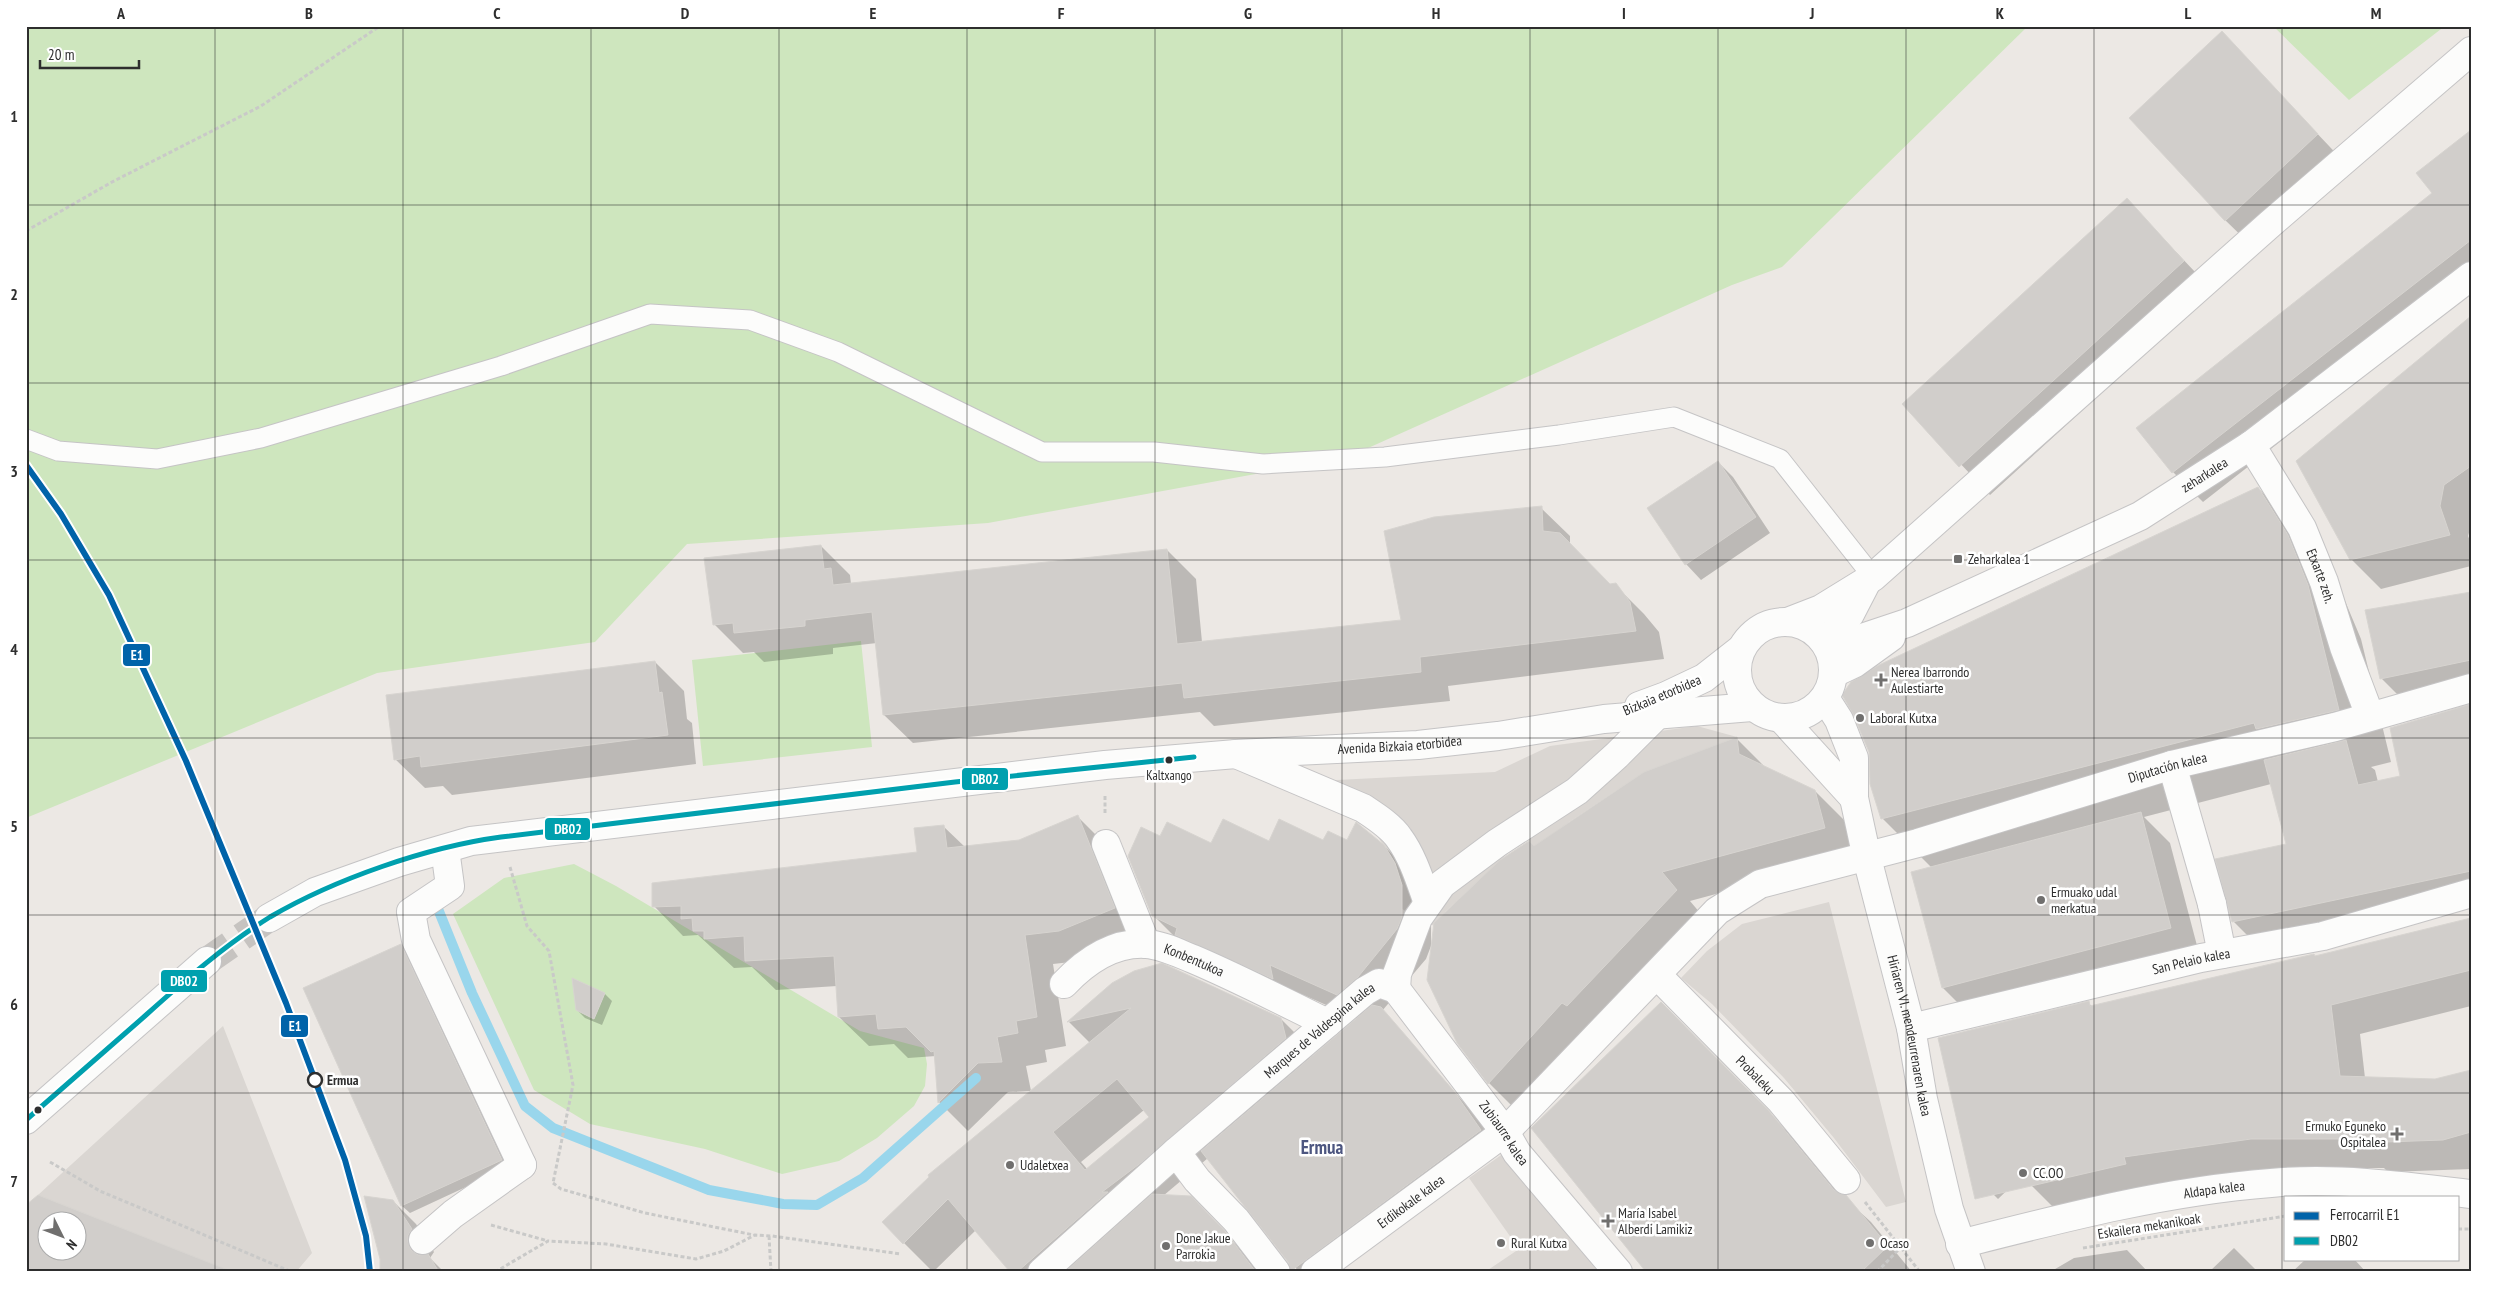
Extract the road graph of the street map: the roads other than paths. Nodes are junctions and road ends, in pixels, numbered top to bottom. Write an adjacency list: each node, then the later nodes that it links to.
1 (2471, 51): 5 (street)
2 (2471, 276): 4 (street, zeharkalea)
3 (26, 439): 5 (lane)
4 (2251, 445): 8 (street, zeharkalea); 12 (street, Etxarte zeh.)
5 (1869, 580): 6 (street); 8 (street)
6 (1790, 621): 7 (street); 8 (street)
7 (1741, 649): 10 (street); 13 (street, Bizkaia etorbidea)
8 (1828, 666): 14 (street); 17 (street, Hiriaren VI. mendeurrenaren kalea)
9 (2471, 688): 12 (street, Diputación kalea)
10 (1752, 706): 11 (street); 14 (street)
11 (1658, 714): 13 (street); 22 (street, Marques de Valdespina kalea)
12 (2370, 716): 16 (street, Diputación kalea)
13 (1604, 719): 15 (street, Avenida Bizkaia etorbidea)
14 (1782, 719): 17 (street)
15 (1236, 754): 19 (street, Avenida Bizkaia etorbidea); 22 (street)
16 (2172, 764): 20 (street, Diputación kalea); 25 (street)
17 (1854, 798): 20 (street, Hiriaren VI. mendeurrenaren kalea)
18 (1106, 844): 24 (street)
19 (445, 849): 23 (street, Avenida Bizkaia etorbidea); 39 (street)
20 (1867, 858): 27 (street); 31 (street, Hiriaren VI. mendeurrenaren kalea)
21 (2471, 893): 25 (street, San Pelaio kalea)
22 (1428, 902): 29 (street, Marques de Valdespina kalea)
23 (269, 918)
24 (1146, 944): 28 (street, Konbentukoa); 30 (street, Konbentukoa)
25 (2222, 954): 31 (street, San Pelaio kalea)
26 (207, 961): 32 (street)
27 (1658, 976): 33 (street); 36 (street, Probaleku)
28 (1064, 984)
29 (1396, 989): 30 (street, Marques de Valdespina kalea); 33 (street, Zubiaurre kalea)
30 (1327, 1022): 34 (street, Marques de Valdespina kalea)
31 (1911, 1028): 40 (street, Hiriaren VI. mendeurrenaren kalea)
32 (26, 1120)
33 (1505, 1132): 41 (street, Erdikokale kalea); 44 (street, Zubiaurre kalea)
34 (1176, 1152): 42 (street, Marques de Valdespina kalea); 43 (street)
35 (2471, 1174): 37 (street, Aldapa kalea)
36 (1846, 1180)
37 (2425, 1189): 38 (street); 40 (street, Aldapa kalea)
38 (2471, 1194)
39 (423, 1240)
40 (1960, 1244): 45 (street, Hiriaren VI. mendeurrenaren kalea)
41 (1320, 1270)
42 (1042, 1272)
43 (1276, 1272)
44 (1618, 1272)
45 (1971, 1272)

